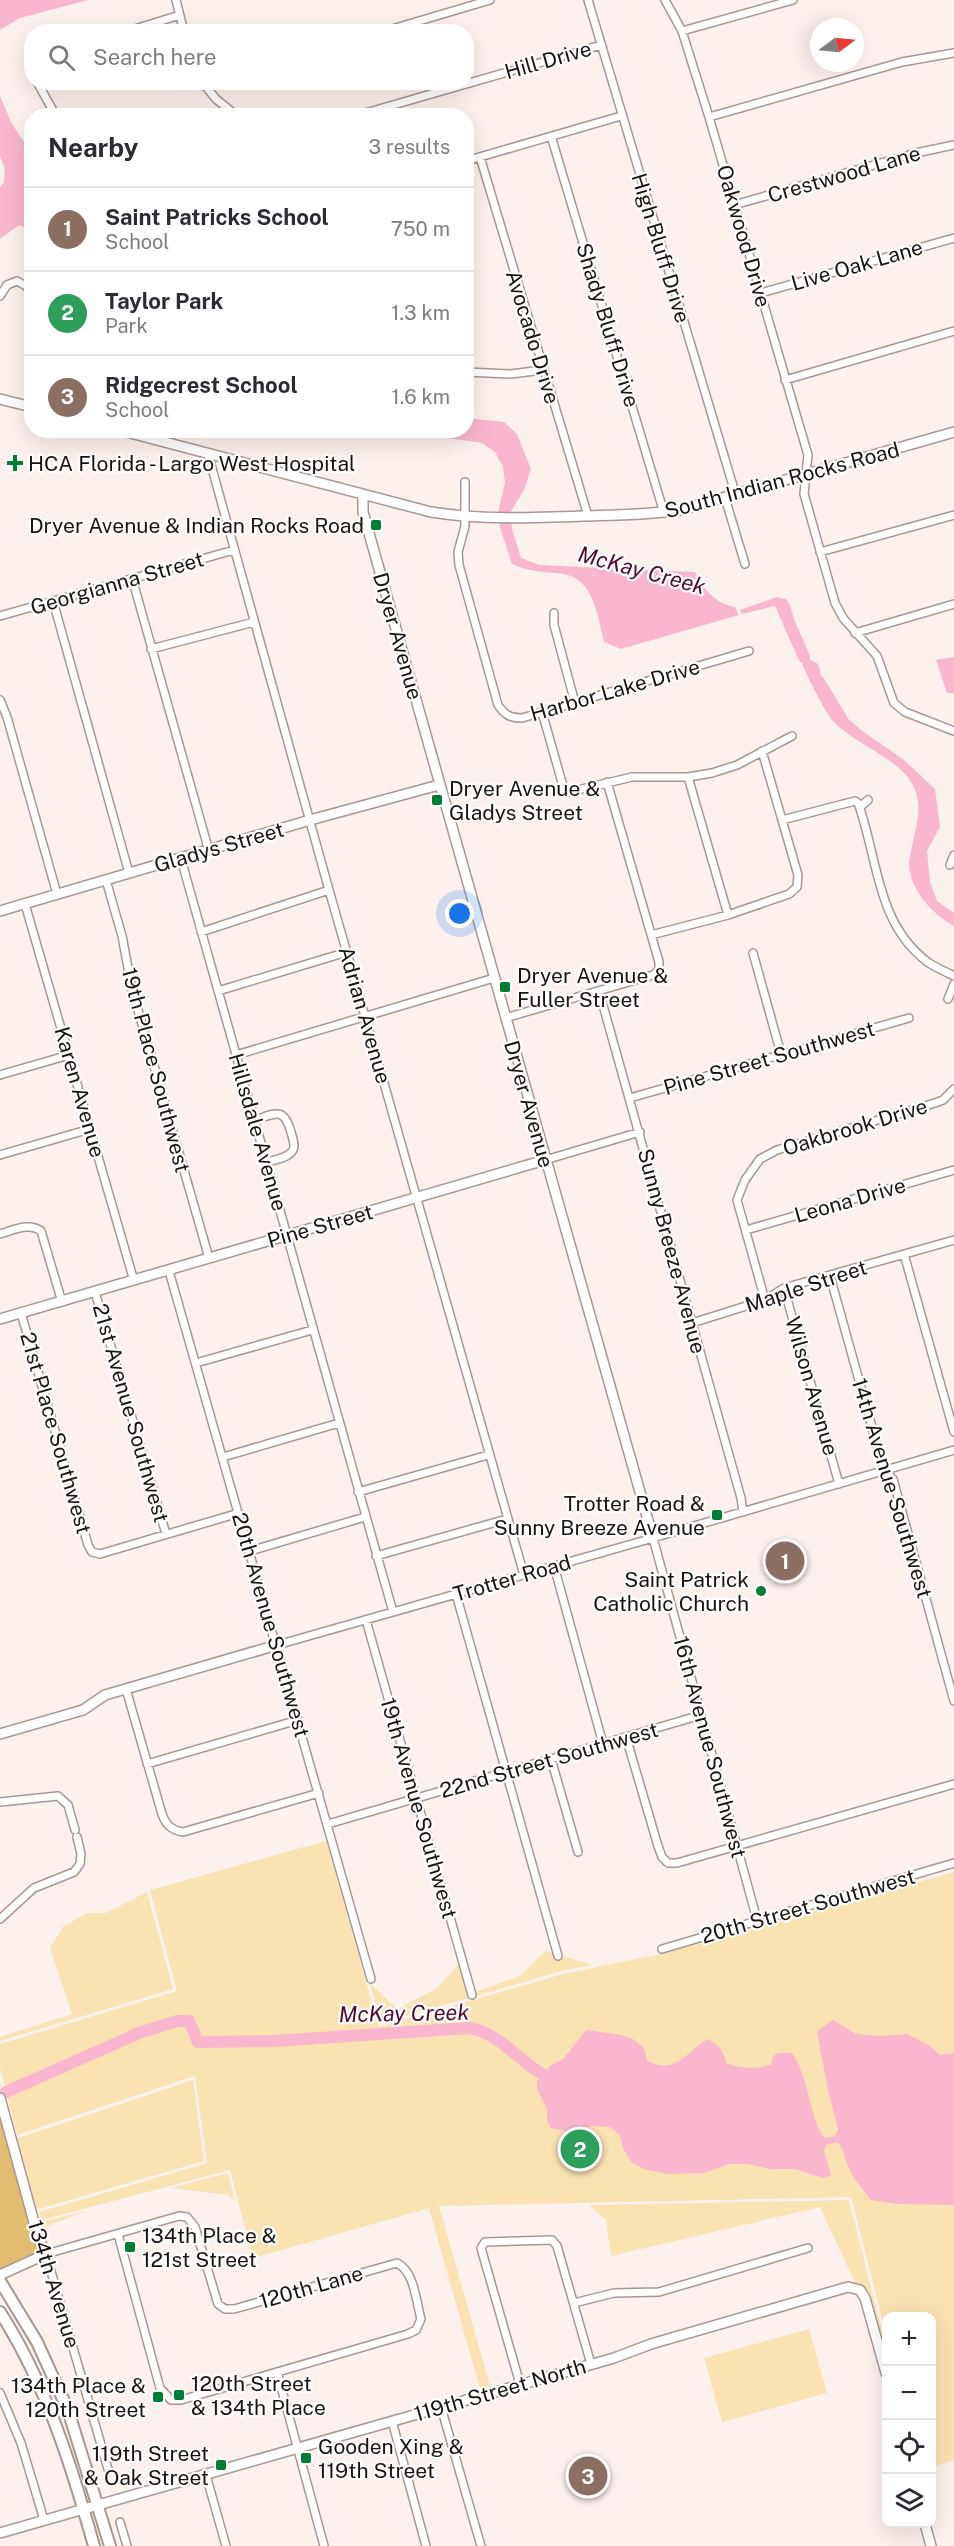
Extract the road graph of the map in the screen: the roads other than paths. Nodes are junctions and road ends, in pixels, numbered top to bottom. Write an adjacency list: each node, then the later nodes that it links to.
1 (176, 0): 6 (street)
2 (490, 0): 9 (street)
3 (588, 0): 11 (street, High Bluff Drive)
4 (665, 0): 10 (street, Oakwood Drive)
5 (794, 0): 10 (street)
6 (180, 15): 7 (street); 8 (street)
7 (151, 24)
8 (182, 24)
9 (409, 24)
10 (682, 31): 21 (street, Oakwood Drive)
11 (602, 45): 13 (street, Hill Drive); 20 (street, High Bluff Drive)
12 (954, 53): 21 (street)
13 (474, 82)
14 (41, 90): 17 (street)
15 (209, 90): 18 (street)
16 (445, 90): 19 (street, Hill Drive)
17 (52, 108)
18 (227, 108)
19 (383, 108)
20 (621, 116): 22 (street); 43 (street, High Bluff Drive)
21 (709, 117): 26 (street, Oakwood Drive)
22 (551, 136): 24 (street); 45 (street, Shady Bluff Drive)
23 (954, 145): 26 (street, Crestwood Lane)
24 (480, 157): 25 (street); 32 (street, Avocado Drive)
25 (474, 159)
26 (734, 205): 29 (street, Oakwood Drive)
27 (954, 238): 29 (street, Live Oak Lane)
28 (24, 285): 30 (street)
29 (761, 293): 34 (street, Oakwood Drive)
30 (0, 296)
31 (954, 331): 34 (street)
32 (542, 370): 33 (street); 47 (street, Avocado Drive)
33 (474, 372)
34 (785, 380): 40 (street, Oakwood Drive)
35 (0, 399): 36 (street)
36 (24, 405)
37 (954, 432): 40 (street, South Indian Rocks Road)
38 (149, 438): 39 (street, South Indian Rocks Road)
39 (208, 454): 42 (street, South Indian Rocks Road); 49 (street, Adrian Avenue)
40 (804, 476): 43 (street, South Indian Rocks Road); 50 (street, Oakwood Drive)
41 (465, 482): 48 (street)
42 (363, 495): 48 (street, South Indian Rocks Road); 69 (street, Dryer Avenue)
43 (736, 496): 44 (street, South Indian Rocks Road)
44 (725, 498): 45 (street, South Indian Rocks Road); 51 (street)
45 (664, 513): 47 (street, South Indian Rocks Road)
46 (954, 515): 50 (street)
47 (588, 516): 48 (street, South Indian Rocks Road)
48 (464, 517): 63 (street, Harbor Lake Drive)
49 (234, 550): 52 (street, Georgianna Street); 57 (street, Adrian Avenue)
50 (820, 552): 58 (street, Oakwood Drive)
51 (745, 564)
52 (132, 578): 53 (street, Georgianna Street); 59 (street)
53 (53, 601): 56 (street, Georgianna Street); 78 (street)
54 (954, 604): 58 (street)
55 (554, 613): 62 (street)
56 (0, 616)
57 (254, 622): 59 (street); 72 (street, Adrian Avenue)
58 (855, 633): 64 (street, Oakwood Drive)
59 (151, 649): 74 (street)
60 (749, 651): 62 (street, Harbor Lake Drive)
61 (0, 702): 81 (street)
62 (575, 702): 63 (street, Harbor Lake Drive)
63 (542, 712): 68 (street)
64 (954, 731)
65 (792, 736): 66 (street)
66 (762, 751): 67 (street); 73 (street)
67 (688, 777): 68 (street); 84 (street)
68 (607, 782): 86 (street)
69 (439, 785): 72 (street, Gladys Street); 90 (street, Dryer Avenue)
70 (867, 800): 71 (street)
71 (858, 804): 73 (street); 89 (street)
72 (310, 820): 74 (street, Gladys Street); 80 (street, Adrian Avenue)
73 (782, 820): 84 (street)
74 (209, 851): 76 (street, Gladys Street)
75 (954, 855): 77 (street)
76 (181, 859): 78 (street, Gladys Street); 85 (street, Hillsdale Avenue)
77 (950, 865)
78 (129, 873): 79 (street, Gladys Street)
79 (106, 880): 81 (street, Gladys Street); 117 (street, 19th Place Southwest)
80 (329, 890): 85 (street); 87 (street, Adrian Avenue)
81 (57, 894): 82 (street, Gladys Street)
82 (25, 904): 83 (street, Gladys Street); 99 (street, Karen Avenue)
83 (0, 911)
84 (728, 915): 86 (street)
85 (201, 932): 92 (street, Hillsdale Avenue)
86 (651, 935): 93 (street)
87 (347, 952): 92 (street); 95 (street, Adrian Avenue)
88 (753, 953): 98 (street)
89 (954, 976)
90 (494, 978): 95 (street); 96 (street, Dryer Avenue)
91 (954, 984): 94 (street)
92 (218, 991): 100 (street, Hillsdale Avenue)
93 (599, 991): 96 (street); 103 (street, Sunny Breeze Avenue)
94 (948, 999)
95 (365, 1016): 100 (street); 111 (street, Adrian Avenue)
96 (505, 1018): 108 (street, Dryer Avenue)
97 (909, 1018): 98 (street, Pine Street Southwest)
98 (781, 1054): 103 (street, Pine Street Southwest)
99 (69, 1055): 101 (street); 105 (street, Karen Avenue)
100 (236, 1055): 104 (street, Hillsdale Avenue)
101 (0, 1075)
102 (954, 1089): 112 (street, Oakbrook Drive)
103 (630, 1098): 106 (street, Sunny Breeze Avenue)
104 (255, 1120): 109 (street, Hillsdale Avenue); 109 (street)
105 (90, 1129): 107 (street); 120 (street, Karen Avenue)
106 (640, 1131): 108 (street, Pine Street); 127 (street, Sunny Breeze Avenue)
107 (0, 1155)
108 (545, 1160): 111 (street, Pine Street); 143 (street, Dryer Avenue)
109 (267, 1162): 114 (street, Hillsdale Avenue)
110 (954, 1170): 112 (street, Leona Drive)
111 (417, 1198): 114 (street, Pine Street); 133 (street, Adrian Avenue)
112 (746, 1230): 123 (street, Oakbrook Drive)
113 (0, 1234): 124 (street)
114 (287, 1236): 117 (street, Pine Street); 128 (street, Hillsdale Avenue)
115 (954, 1240): 116 (street, Maple Street)
116 (904, 1254): 119 (street, Maple Street); 131 (street)
117 (209, 1258): 118 (street, Pine Street)
118 (169, 1271): 120 (street, Pine Street); 129 (street, 20th Avenue Southwest)
119 (830, 1275): 121 (street, Maple Street); 135 (street, 14th Avenue Southwest)
120 (134, 1281): 122 (street, Pine Street)
121 (784, 1288): 123 (street, Maple Street); 136 (street, Wilson Avenue)
122 (95, 1292): 124 (street, Pine Street); 142 (street, 21st Avenue Southwest)
123 (765, 1300): 127 (street, Maple Street)
124 (62, 1302): 125 (street, Pine Street)
125 (21, 1313): 126 (street, Pine Street); 142 (street, 21st Place Southwest)
126 (0, 1319)
127 (692, 1323): 138 (street, Sunny Breeze Avenue)
128 (312, 1330): 129 (street); 130 (street, Hillsdale Avenue)
129 (196, 1363): 134 (street, 20th Avenue Southwest)
130 (339, 1423): 134 (street); 137 (street, Hillsdale Avenue)
131 (954, 1432)
132 (954, 1450): 135 (street, Trotter Road)
133 (488, 1455): 137 (street); 141 (street, Adrian Avenue)
134 (223, 1457): 139 (street, 20th Avenue Southwest)
135 (884, 1470): 136 (street, Trotter Road); 153 (street, 14th Avenue Southwest)
136 (839, 1484): 138 (street, Trotter Road)
137 (358, 1492): 140 (street, Hillsdale Avenue)
138 (743, 1512): 143 (street, Trotter Road)
139 (239, 1513): 142 (street); 144 (street, 20th Avenue Southwest)
140 (365, 1517): 144 (street); 145 (street, Hillsdale Avenue)
141 (507, 1519): 145 (street); 147 (street, Adrian Avenue)
142 (166, 1534)
143 (653, 1538): 146 (street, Trotter Road); 154 (street, 16th Avenue Southwest)
144 (250, 1551): 151 (street, 20th Avenue Southwest)
145 (376, 1556): 149 (street, Hillsdale Avenue)
146 (554, 1566): 147 (street, Trotter Road); 158 (street)
147 (524, 1575): 148 (street, Trotter Road)
148 (456, 1594): 149 (street, Trotter Road); 161 (street)
149 (393, 1612): 150 (street, Trotter Road)
150 (366, 1620): 151 (street, Trotter Road); 164 (street, 19th Avenue Southwest)
151 (277, 1645): 152 (street); 155 (street, 20th Avenue Southwest)
152 (126, 1689): 156 (street); 160 (street)
153 (954, 1701)
154 (701, 1716): 157 (street, 22nd Street Southwest); 167 (street, 16th Avenue Southwest)
155 (298, 1720): 160 (street); 163 (street, 20th Avenue Southwest)
156 (0, 1734)
157 (626, 1737): 158 (street, 22nd Street Southwest); 167 (street)
158 (603, 1744): 159 (street, 22nd Street Southwest)
159 (551, 1759): 161 (street, 22nd Street Southwest); 168 (street)
160 (147, 1764): 163 (street)
161 (506, 1772): 164 (street, 22nd Street Southwest); 173 (street)
162 (954, 1784): 167 (street)
163 (319, 1793): 166 (street, 20th Avenue Southwest)
164 (417, 1798): 166 (street, 22nd Street Southwest); 175 (street, 19th Avenue Southwest)
165 (0, 1802): 170 (street)
166 (328, 1824): 174 (street, 20th Avenue Southwest)
167 (736, 1845): 171 (street, 16th Avenue Southwest)
168 (578, 1852)
169 (954, 1863): 171 (street, 20th Street Southwest)
170 (0, 1919)
171 (757, 1920): 172 (street, 20th Street Southwest)
172 (662, 1949)
173 (558, 1956)
174 (371, 1979)
175 (472, 1995)
176 (0, 2098): 179 (street, 134th Avenue)
177 (118, 2234): 179 (street); 186 (street); 186 (street, 120th Lane)
178 (808, 2248): 182 (street)
179 (46, 2254): 180 (street); 192 (street, 134th Avenue)
180 (0, 2275)
181 (0, 2281): 194 (main road)
182 (574, 2303): 184 (street); 187 (street)
183 (0, 2312): 195 (main road)
184 (591, 2364): 185 (street, 119th Street North); 187 (street, 119th Street North)
185 (884, 2366)
186 (277, 2372): 191 (street)
187 (520, 2384): 189 (street, 119th Street North)
188 (0, 2393): 196 (street)
189 (441, 2407): 190 (street, 119th Street North); 206 (street)
190 (392, 2421): 191 (street, 119th Street North); 205 (street)
191 (298, 2448): 193 (street, 119th Street North); 204 (street)
192 (108, 2469)
193 (206, 2475): 194 (street, 119th Street North); 203 (street)
194 (98, 2506): 195 (street, 119th Street North); 201 (main road)
195 (84, 2510): 196 (street, 119th Street North); 200 (main road)
196 (44, 2520): 199 (street, 119th Street North)
197 (120, 2522): 202 (street)
198 (926, 2528): 207 (street)
199 (0, 2533)
200 (94, 2546)
201 (110, 2546)
202 (127, 2546)
203 (226, 2546)
204 (324, 2546)
205 (426, 2546)
206 (481, 2546)
207 (931, 2546)

